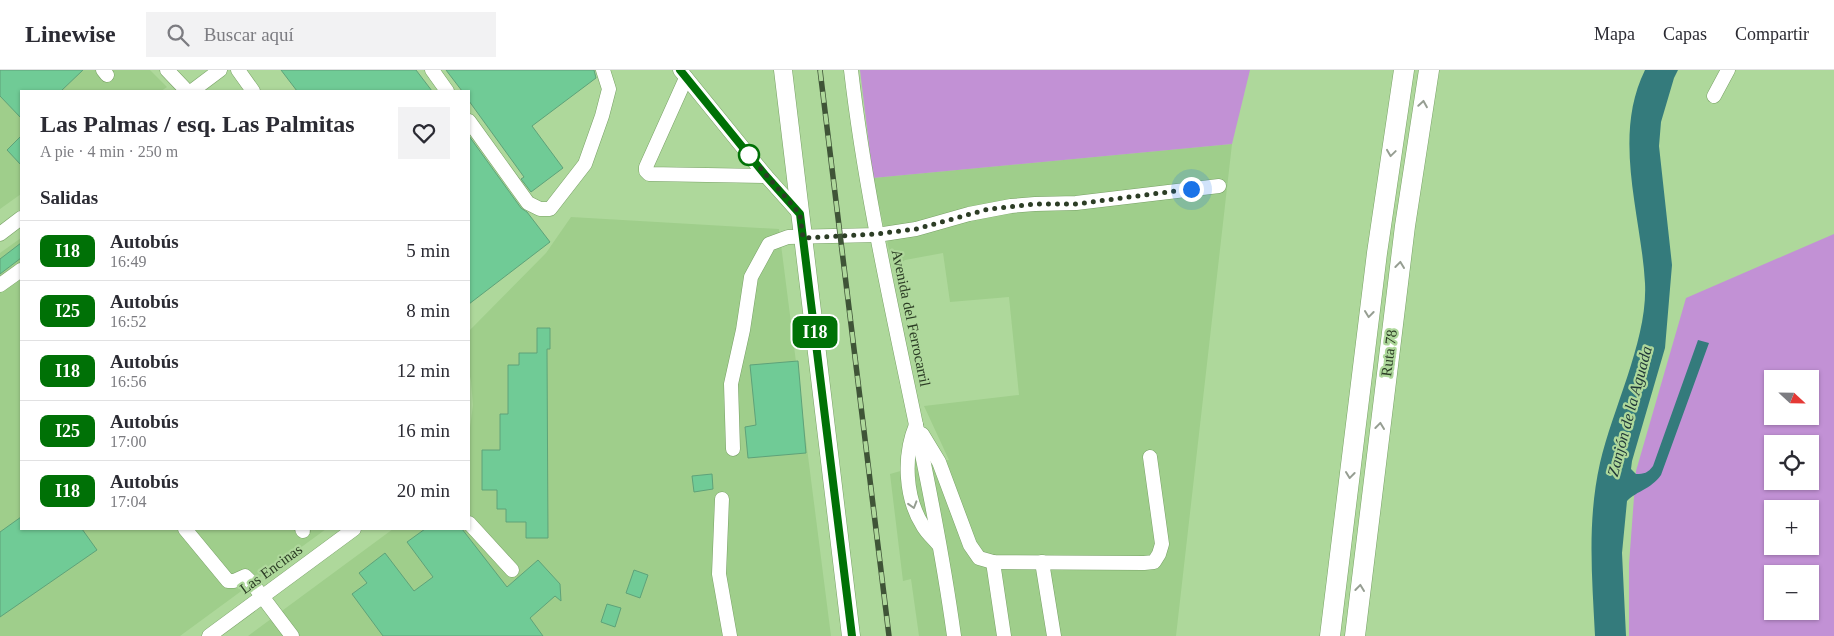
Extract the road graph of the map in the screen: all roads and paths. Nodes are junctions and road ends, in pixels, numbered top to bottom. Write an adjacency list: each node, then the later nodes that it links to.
1 (167, 70): 12 (street)
2 (220, 70): 13 (street)
3 (238, 70): 14 (street)
4 (432, 70): 15 (street)
5 (603, 70): 17 (street)
6 (783, 70): 20 (main road)
7 (851, 70): 23 (street, Avenida del Ferrocarril)
8 (1404, 70): 46 (highway, Ruta 78, one-way to 46)
9 (1429, 70): 47 (highway, Ruta 78, one-way to 9)
10 (1728, 70): 16 (street)
11 (683, 74): 18 (street); 18 (street)
12 (186, 90)
13 (193, 90)
14 (252, 90)
15 (446, 90)
16 (1714, 96)
17 (470, 122)
18 (766, 176): 20 (street)
19 (1219, 186): 23 (street)
20 (800, 214): 24 (main road)
21 (20, 219): 22 (street)
22 (0, 234)
23 (876, 234): 24 (street); 27 (street, Avenida del Ferrocarril)
24 (803, 238): 28 (street); 42 (main road)
25 (20, 271): 26 (street)
26 (0, 286)
27 (917, 425): 34 (street, Avenida del Ferrocarril); 34 (street, one-way to 34); 35 (street)
28 (733, 449)
29 (1150, 456): 36 (street)
30 (722, 499): 41 (street)
31 (470, 524): 37 (street)
32 (186, 530): 38 (street)
33 (353, 530): 38 (street, Las Encinas)
34 (938, 544): 43 (street, Avenida del Ferrocarril)
35 (993, 562): 36 (street); 44 (street)
36 (1042, 562): 45 (street)
37 (512, 570)
38 (263, 595): 39 (street, Las Encinas); 40 (street)
39 (209, 636)
40 (292, 636)
41 (730, 636)
42 (852, 636)
43 (954, 636)
44 (1004, 636)
45 (1054, 636)
46 (1330, 636)
47 (1355, 636)

